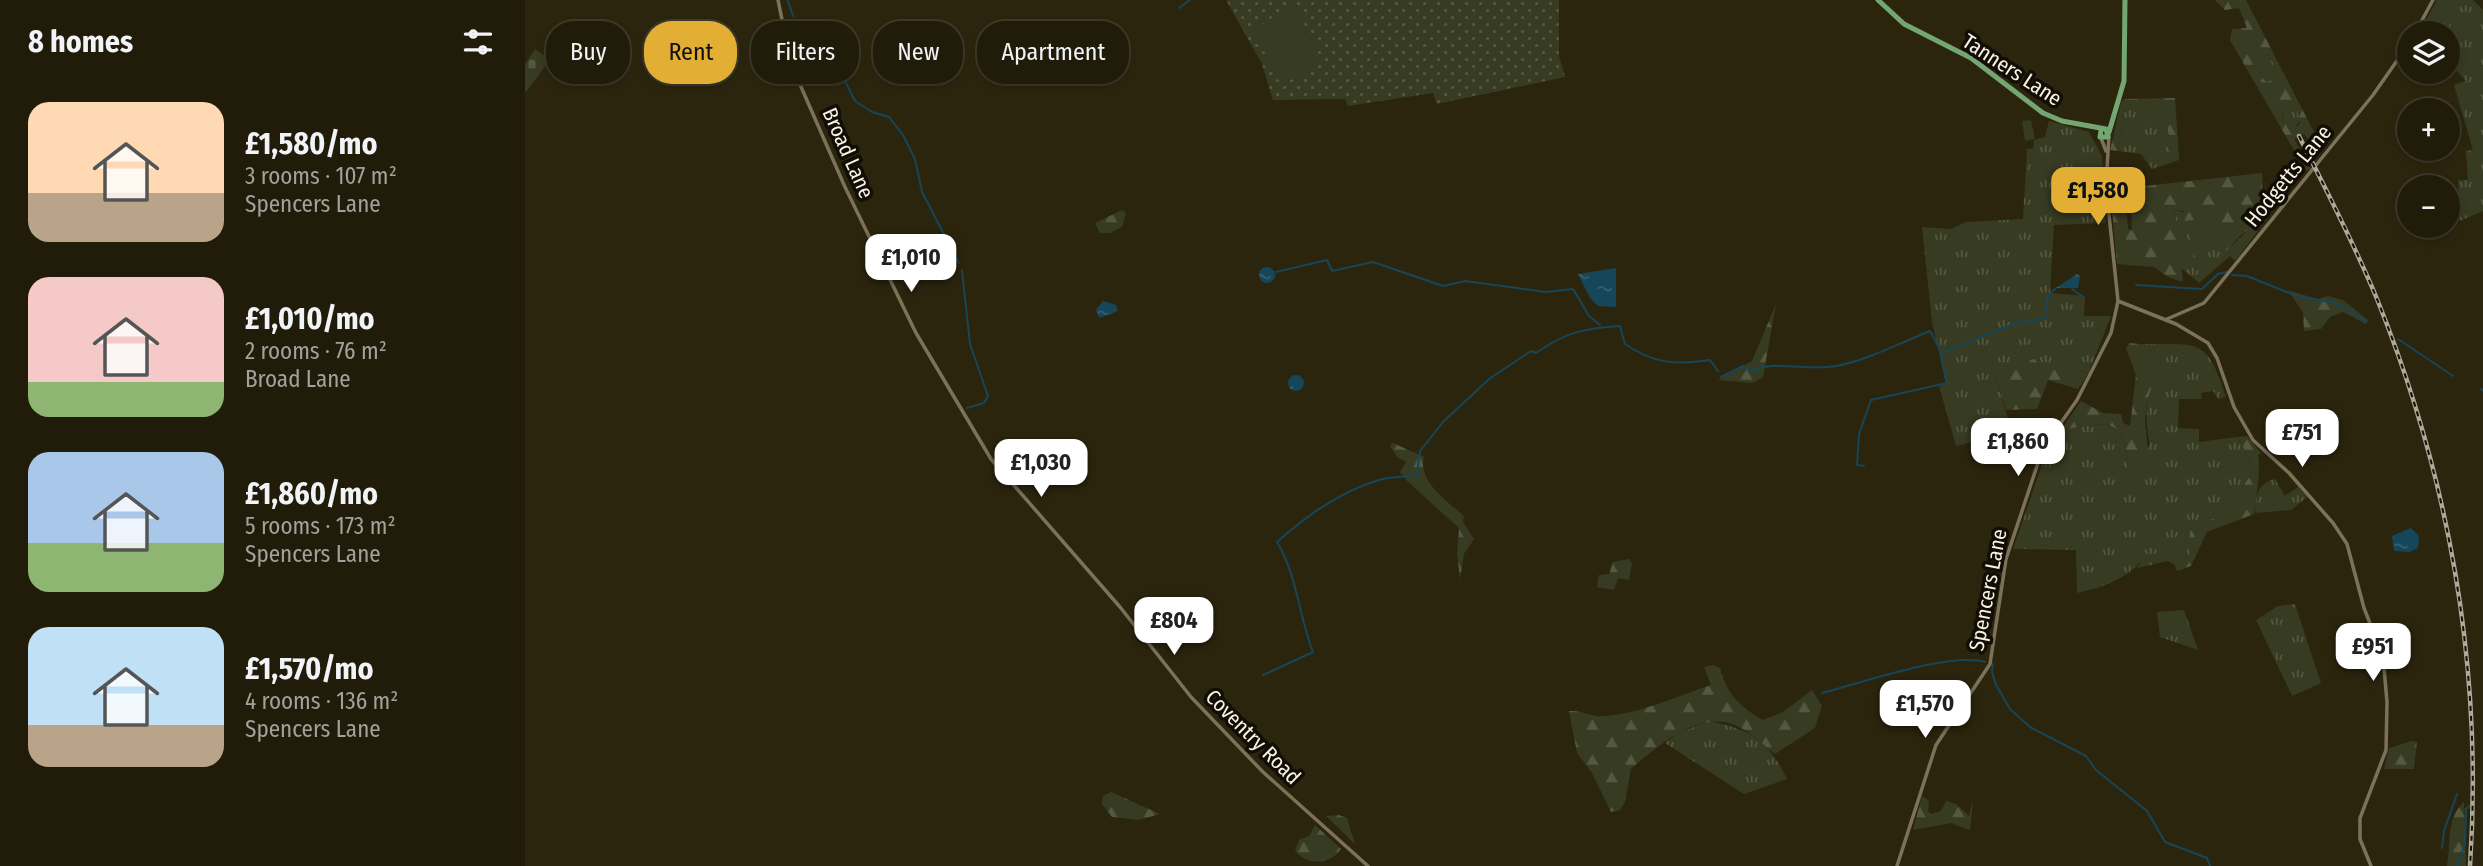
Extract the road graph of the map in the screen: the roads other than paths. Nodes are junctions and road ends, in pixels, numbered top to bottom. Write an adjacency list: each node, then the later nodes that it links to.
1 (778, 0): 15 (street, Broad Lane)
2 (1878, 0): 7 (main road, Tanners Lane)
3 (2126, 0): 8 (main road, Spencers Lane)
4 (2433, 0): 5 (street)
5 (2422, 21)
6 (2397, 61): 12 (street, Hodgetts Lane)
7 (2101, 130): 8 (main road, Tanners Lane); 9 (main road)
8 (2109, 134): 9 (main road); 10 (street, Spencers Lane)
9 (2101, 138): 10 (street, Spencers Lane)
10 (2107, 153): 11 (street, Spencers Lane)
11 (2118, 300): 13 (street); 17 (street, Spencers Lane)
12 (2178, 316): 13 (street, Hodgetts Lane); 14 (street)
13 (2165, 320): 14 (street)
14 (2176, 324): 18 (street)
15 (991, 459): 16 (street, Coventry Road)
16 (1368, 866)
17 (1897, 866)
18 (2371, 866)

